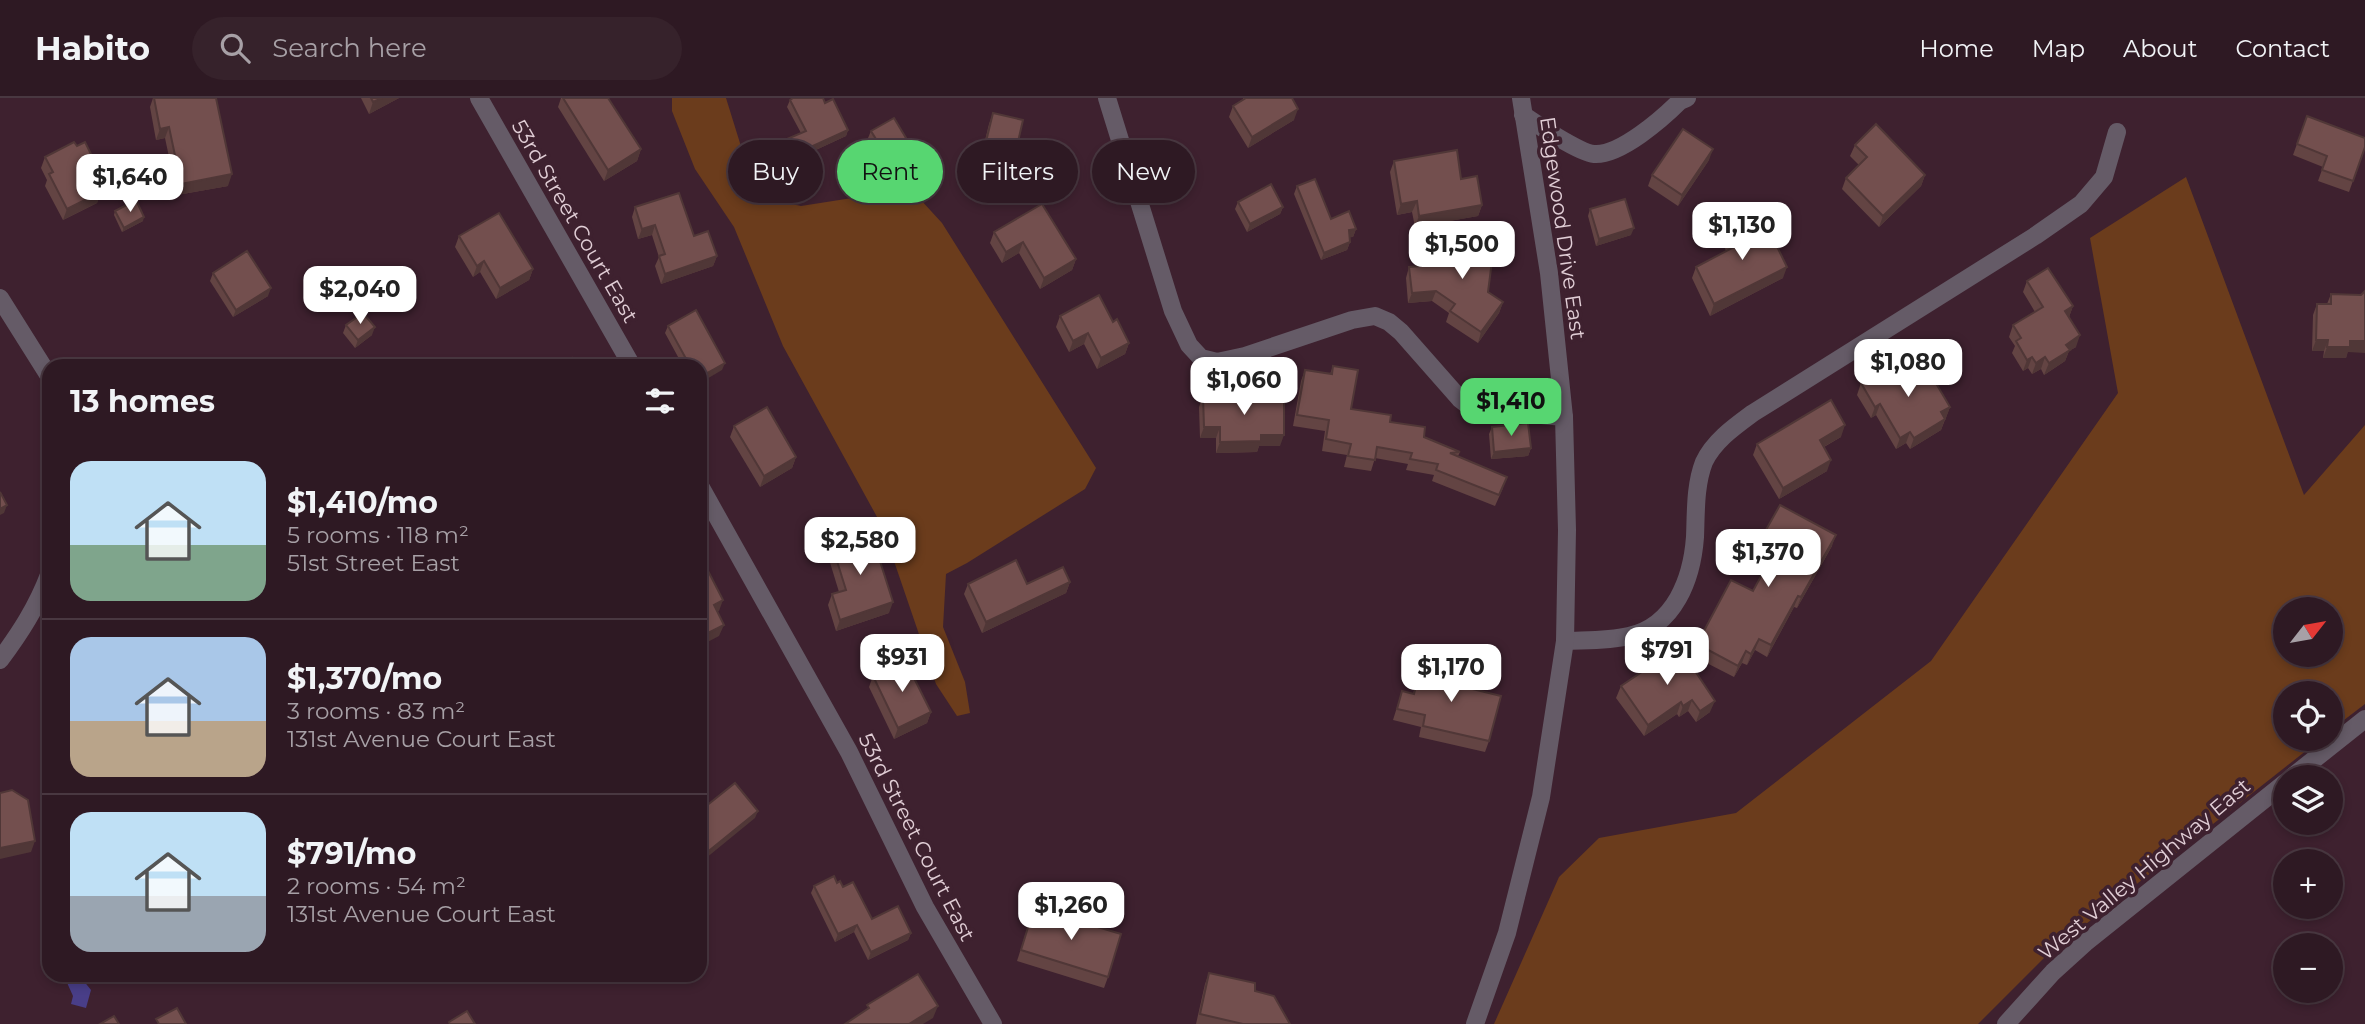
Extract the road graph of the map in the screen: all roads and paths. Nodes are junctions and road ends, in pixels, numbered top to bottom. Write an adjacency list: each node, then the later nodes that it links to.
1 (479, 98): 7 (street, 53rd Street Court East)
2 (1107, 98): 9 (street)
3 (1687, 98): 4 (street)
4 (1522, 107): 9 (street, Edgewood Drive East)
5 (2117, 132): 12 (street)
6 (0, 298): 8 (street)
7 (628, 359)
8 (42, 365)
9 (1564, 417): 12 (street, Edgewood Drive East)
10 (707, 498): 17 (street, 53rd Street Court East)
11 (42, 595): 13 (street)
12 (1565, 641): 18 (street, Edgewood Drive East)
13 (0, 660)
14 (2365, 719): 15 (street)
15 (2307, 765)
16 (2273, 792): 19 (street, West Valley Highway East)
17 (993, 1024)
18 (1475, 1024)
19 (2006, 1024)

